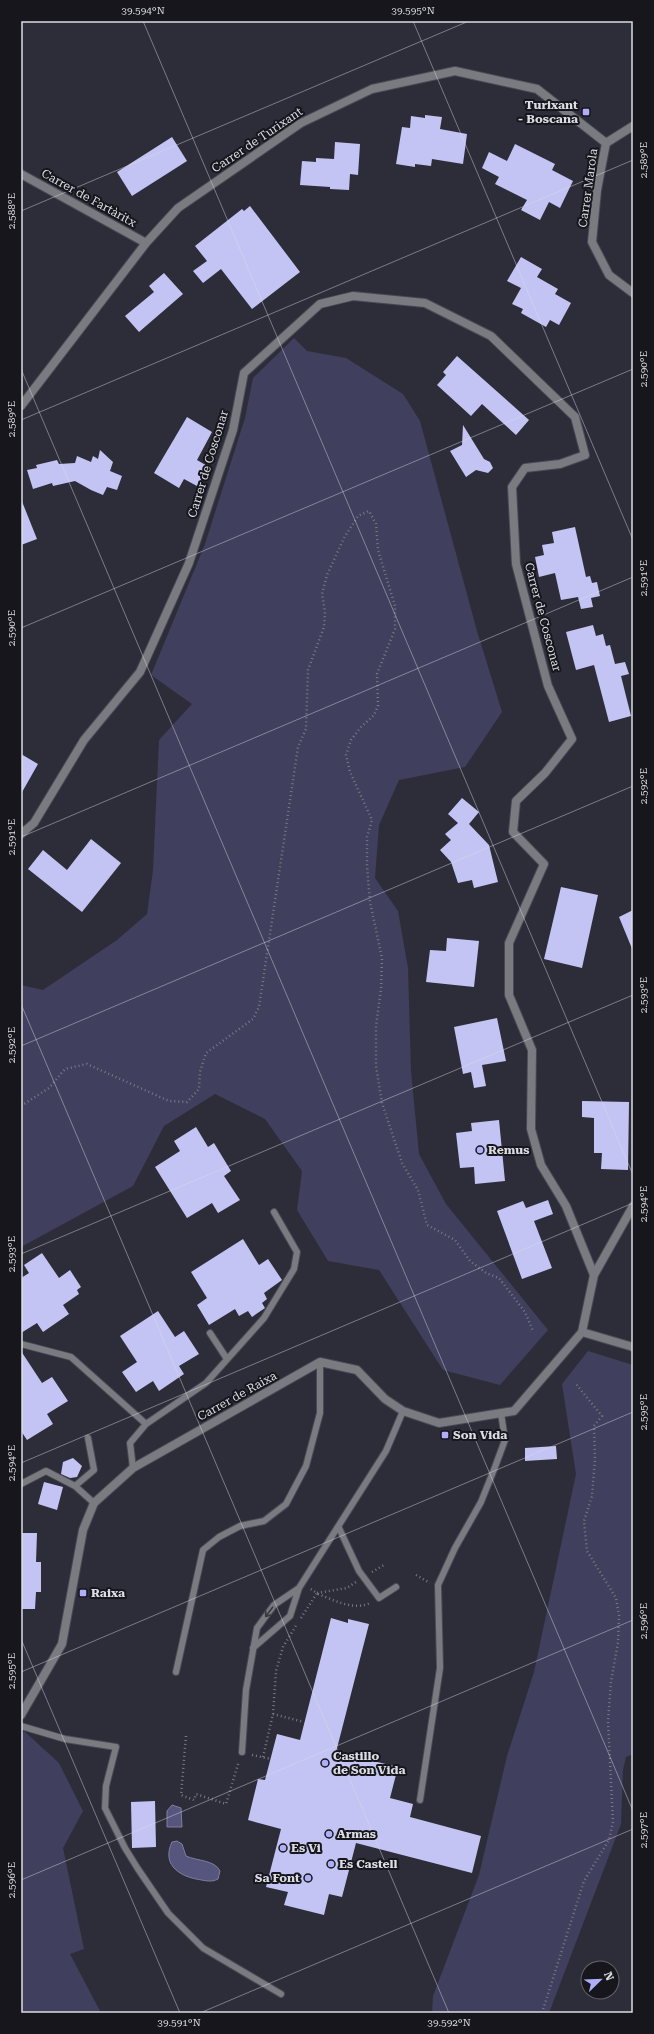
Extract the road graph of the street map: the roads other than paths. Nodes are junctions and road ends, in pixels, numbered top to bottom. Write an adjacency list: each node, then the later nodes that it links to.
1 (633, 126): 2 (street)
2 (606, 143): 4 (street, Carrer de Turixant); 5 (street, Carrer Marola)
3 (21, 174): 4 (street, Carrer de Fartàritx)
4 (146, 243): 6 (street, Carrer de Turixant)
5 (633, 292)
6 (21, 406)
7 (21, 834): 10 (street, Carrer de Cosconar)
8 (633, 1206): 10 (street)
9 (274, 1212): 15 (lane)
10 (594, 1275): 11 (street)
11 (582, 1332): 14 (street); 18 (street)
12 (210, 1333): 15 (lane)
13 (21, 1344): 19 (lane)
14 (633, 1347)
15 (228, 1359): 19 (lane)
16 (320, 1362): 17 (street); 21 (street, Carrer de Raixa); 29 (lane)
17 (403, 1411): 18 (street); 25 (lane)
18 (501, 1413): 33 (lane)
19 (146, 1424): 21 (lane)
20 (88, 1438): 23 (lane)
21 (133, 1468): 24 (street, Carrer de Raixa)
22 (21, 1484): 23 (lane)
23 (75, 1486): 24 (lane)
24 (94, 1503): 30 (street, Carrer de Raixa)
25 (338, 1528): 26 (lane); 27 (lane)
26 (396, 1587)
27 (299, 1588): 28 (lane); 28 (lane, one-way to 28)
28 (253, 1648): 32 (lane)
29 (176, 1672)
30 (21, 1715)
31 (21, 1726): 34 (lane)
32 (242, 1752)
33 (420, 1800)
34 (281, 1994)

